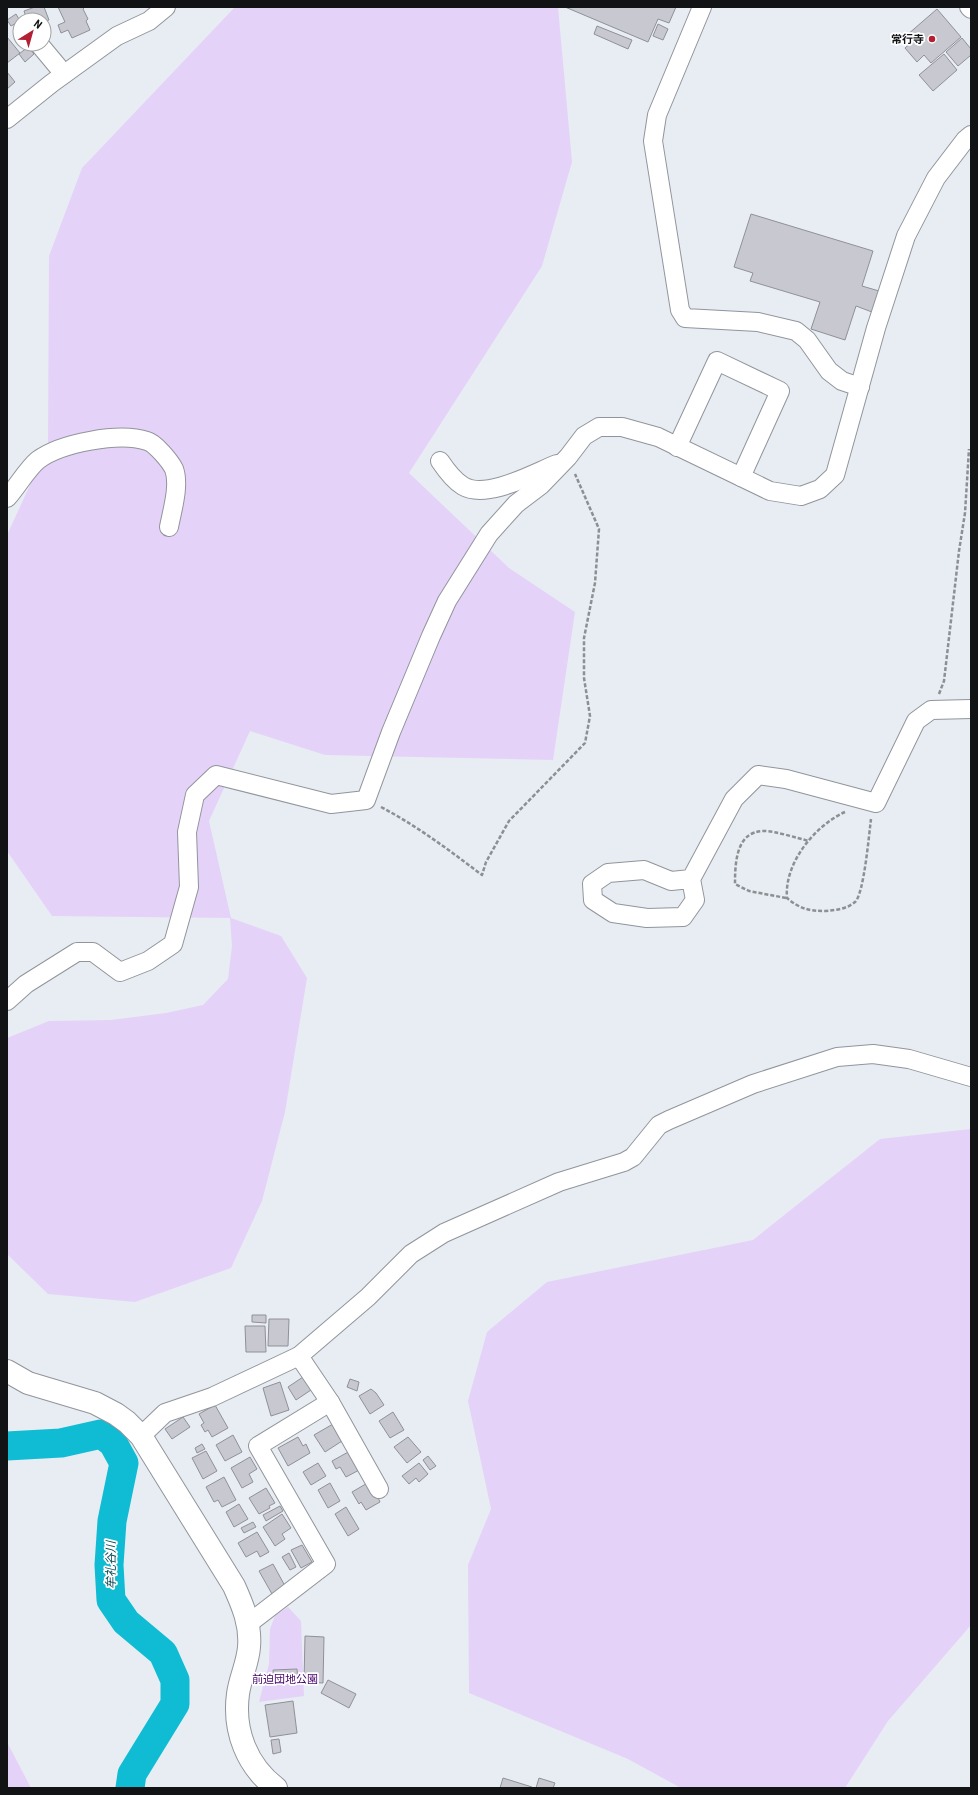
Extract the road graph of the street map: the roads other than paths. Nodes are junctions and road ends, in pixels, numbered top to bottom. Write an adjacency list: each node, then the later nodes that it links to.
1 (166, 7): 6 (street)
2 (702, 7): 9 (street)
3 (969, 7): 4 (street)
4 (971, 10)
5 (46, 52): 6 (street)
6 (64, 74): 7 (street)
7 (7, 119)
8 (971, 135): 9 (street)
9 (860, 387): 13 (street)
10 (677, 447): 11 (street); 13 (street); 13 (street)
11 (566, 459): 12 (street); 18 (street)
12 (440, 461)
13 (741, 477)
14 (7, 498): 15 (street)
15 (169, 527)
16 (971, 709): 17 (street)
17 (690, 879): 17 (street)
18 (7, 1001)
19 (971, 1077): 20 (street)
20 (298, 1356): 22 (street); 23 (street)
21 (7, 1370): 23 (street)
22 (330, 1402): 24 (street); 25 (street)
23 (141, 1436): 25 (street)
24 (379, 1489)
25 (248, 1624): 26 (street)
26 (276, 1788)

